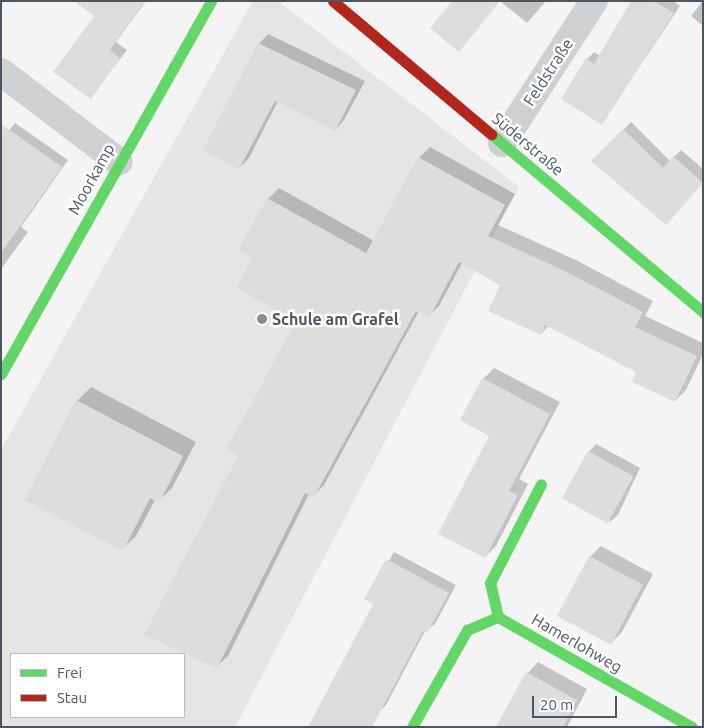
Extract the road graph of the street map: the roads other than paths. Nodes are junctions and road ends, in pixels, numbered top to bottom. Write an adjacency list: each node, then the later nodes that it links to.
1 (211, 1): 6 (street, Moorkamp)
2 (333, 1): 5 (street, Süderstraße)
3 (594, 1): 5 (street, Feldstraße)
4 (1, 72): 6 (street)
5 (502, 143): 7 (street, Süderstraße)
6 (119, 162): 8 (street, Moorkamp)
7 (703, 312)
8 (1, 374)
9 (540, 484): 10 (street)
10 (498, 617): 11 (street); 12 (street, Hamerlohweg)
11 (412, 727)
12 (692, 727)

